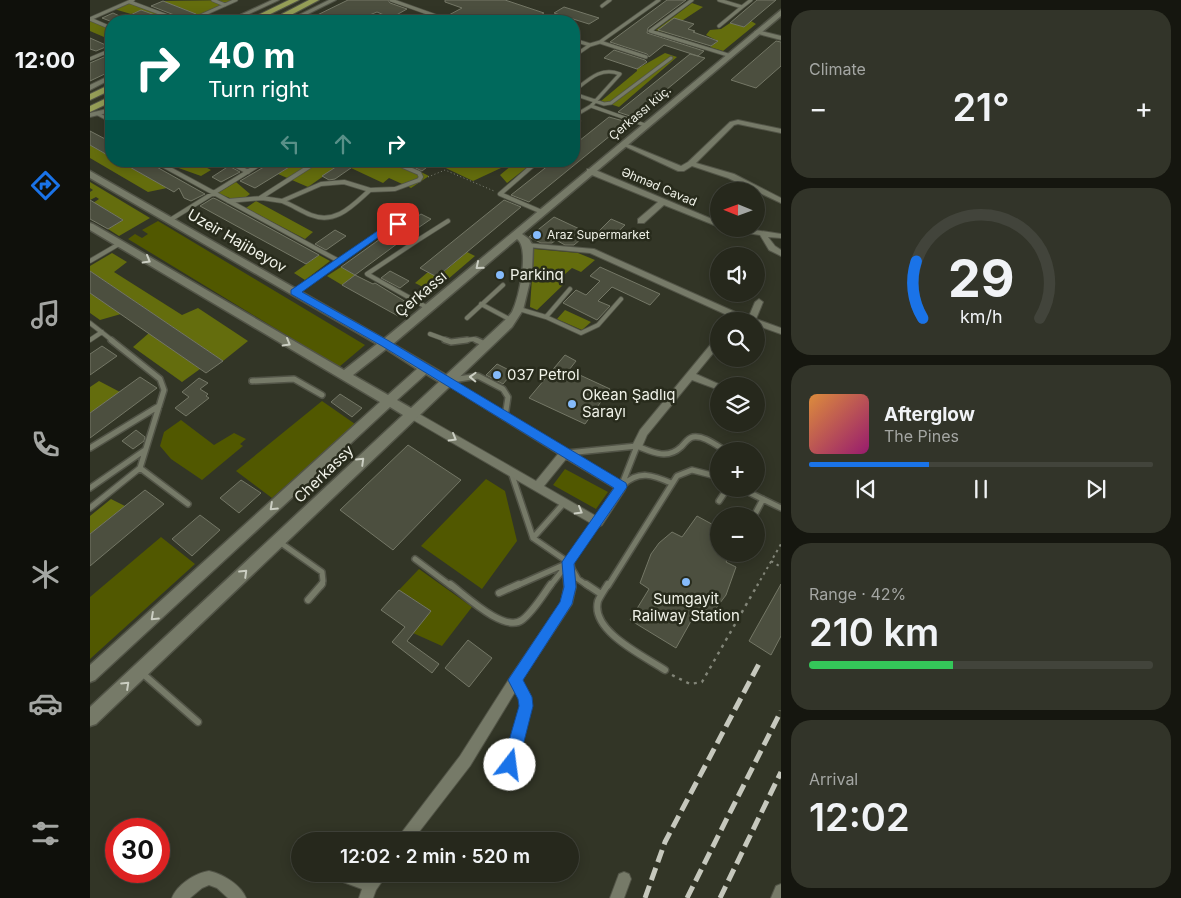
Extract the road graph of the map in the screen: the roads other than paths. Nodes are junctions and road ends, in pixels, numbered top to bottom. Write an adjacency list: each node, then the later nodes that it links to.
1 (213, 0): 14 (lane)
2 (236, 0): 14 (lane)
3 (276, 0): 20 (street)
4 (295, 0): 21 (main road)
5 (315, 0): 22 (main road)
6 (333, 0): 23 (street)
7 (391, 0): 24 (lane)
8 (610, 0): 15 (lane)
9 (658, 0): 30 (lane)
10 (692, 0): 35 (lane)
11 (719, 0): 16 (lane)
12 (751, 0): 16 (lane)
13 (132, 1): 18 (lane); 25 (lane)
14 (225, 5): 19 (lane)
15 (602, 6)
16 (742, 7): 26 (lane)
17 (781, 12): 27 (street, Çerkassı küç.)
18 (166, 15)
19 (202, 15)
20 (243, 15)
21 (263, 15)
22 (284, 15)
23 (302, 15)
24 (433, 15)
25 (105, 25)
26 (719, 26)
27 (757, 32): 28 (street); 35 (street, Çerkassı küç.)
28 (781, 38)
29 (580, 42): 31 (lane)
30 (600, 42): 31 (lane); 37 (lane)
31 (590, 45): 32 (lane)
32 (580, 52)
33 (104, 53): 36 (lane)
34 (90, 54): 36 (lane)
35 (728, 55): 53 (street, Çerkassı küç.)
36 (96, 56): 39 (lane)
37 (646, 57)
38 (670, 58): 46 (lane)
39 (90, 59)
40 (105, 81): 42 (street)
41 (580, 87): 46 (lane)
42 (90, 88)
43 (105, 90): 45 (main road)
44 (580, 95): 46 (lane)
45 (90, 97)
46 (595, 101): 48 (lane)
47 (105, 103): 51 (main road)
48 (591, 106): 50 (lane); 53 (lane)
49 (105, 111): 51 (street)
50 (580, 112)
51 (92, 113): 52 (lane)
52 (105, 118)
53 (645, 125): 55 (street, Çerkassı küç.)
54 (781, 131): 56 (street)
55 (623, 144): 56 (street); 63 (street, Çerkassı küç.)
56 (691, 164): 72 (street)
57 (166, 167): 67 (lane)
58 (239, 167): 64 (lane)
59 (256, 167): 64 (lane)
60 (309, 167): 68 (lane)
61 (405, 167): 66 (lane)
62 (531, 167): 73 (lane)
63 (590, 171): 71 (street, Əhməd Cavad); 73 (street, Çerkassı küç.)
64 (248, 172): 67 (lane)
65 (90, 174): 74 (street, Uzeir Hajibeyov)
66 (370, 190): 70 (lane); 70 (lane)
67 (213, 193): 69 (lane); 74 (lane)
68 (260, 198): 69 (lane); 70 (lane)
69 (228, 201): 88 (lane)
70 (282, 201)
71 (663, 201): 75 (street, Əhməd Cavad); 77 (street)
72 (781, 202)
73 (542, 212): 80 (street, Çerkassı küç.)
74 (170, 220): 91 (street, Uzeir Hajibeyov)
75 (710, 220)
76 (448, 221): 83 (lane)
77 (642, 221)
78 (90, 226): 84 (street)
79 (765, 233): 81 (street)
80 (516, 234): 85 (street); 95 (street, Çerkassı, one-way to 95)
81 (781, 236)
82 (765, 238): 86 (street)
83 (418, 240): 88 (lane); 95 (lane)
84 (119, 244): 87 (lane); 113 (street, one-way to 113)
85 (528, 245): 96 (street, Cherkassy); 97 (street)
86 (781, 253)
87 (90, 261)
88 (338, 261): 91 (lane)
89 (503, 285): 94 (lane)
90 (570, 289): 99 (lane)
91 (295, 292): 108 (street, Uzeir Hajibeyov)
92 (622, 299): 99 (lane)
93 (759, 302): 98 (street)
94 (481, 304): 100 (lane); 101 (lane)
95 (428, 308): 108 (street, Çerkassı)
96 (519, 309): 99 (lane); 101 (street, Cherkassy)
97 (723, 312)
98 (755, 312)
99 (546, 317)
100 (467, 318)
101 (511, 320): 109 (street, Cherkassy)
102 (90, 323): 105 (lane)
103 (765, 325): 104 (street)
104 (781, 331)
105 (102, 332): 107 (lane); 119 (lane)
106 (430, 334): 109 (lane)
107 (90, 340)
108 (385, 344): 111 (street, Uzeir Hajibeyov); 113 (street, Çerkassı)
109 (486, 345): 115 (street, Cherkassy)
110 (710, 350): 112 (street)
111 (425, 368): 115 (street, Uzeir Hajibeyov); 118 (street, Cherkassy)
112 (689, 375): 116 (street); 123 (street)
113 (344, 376): 118 (street)
114 (252, 381): 117 (lane)
115 (447, 381): 120 (street, Cherkassy); 121 (street); 121 (lane, one-way to 115)
116 (710, 383)
117 (322, 395)
118 (388, 402): 120 (street); 153 (street, Cherkassy, one-way to 153)
119 (160, 406): 124 (lane); 125 (lane)
120 (411, 414): 128 (street, one-way to 128); 145 (street, Cherkassy, one-way to 120)
121 (505, 417): 126 (street)
122 (710, 443): 123 (lane)
123 (637, 446): 126 (lane); 132 (lane)
124 (90, 448)
125 (146, 449): 127 (lane); 133 (lane)
126 (565, 453): 131 (street); 132 (street)
127 (140, 468): 139 (lane); 141 (lane)
128 (511, 472): 131 (street); 144 (lane)
129 (710, 474): 130 (lane)
130 (671, 483): 132 (lane); 149 (lane)
131 (537, 487): 138 (street)
132 (622, 487): 143 (street)
133 (90, 488)
134 (722, 497): 137 (lane)
135 (759, 497): 136 (lane)
136 (763, 499): 140 (lane); 142 (lane)
137 (719, 501)
138 (564, 503): 143 (street, one-way to 143); 144 (lane)
139 (188, 504)
140 (759, 507)
141 (90, 508)
142 (781, 508)
143 (598, 522): 147 (lane)
144 (532, 538): 147 (lane)
145 (278, 540): 150 (lane); 152 (street, Cherkassy, one-way to 145)
146 (415, 559): 147 (lane)
147 (568, 562): 148 (lane); 149 (lane); 154 (street)
148 (499, 593)
149 (601, 594): 151 (lane)
150 (308, 600)
151 (665, 670)
152 (140, 671): 155 (street, Cherkassy, one-way to 152); 156 (lane)
153 (90, 676)
154 (515, 680): 157 (street); 158 (street)
155 (90, 718)
156 (198, 722)
157 (510, 765)
158 (411, 832)
159 (624, 879): 163 (street)
160 (781, 891): 164 (street)
161 (179, 898): 162 (street)
162 (239, 898)
163 (617, 898)
164 (778, 898)

